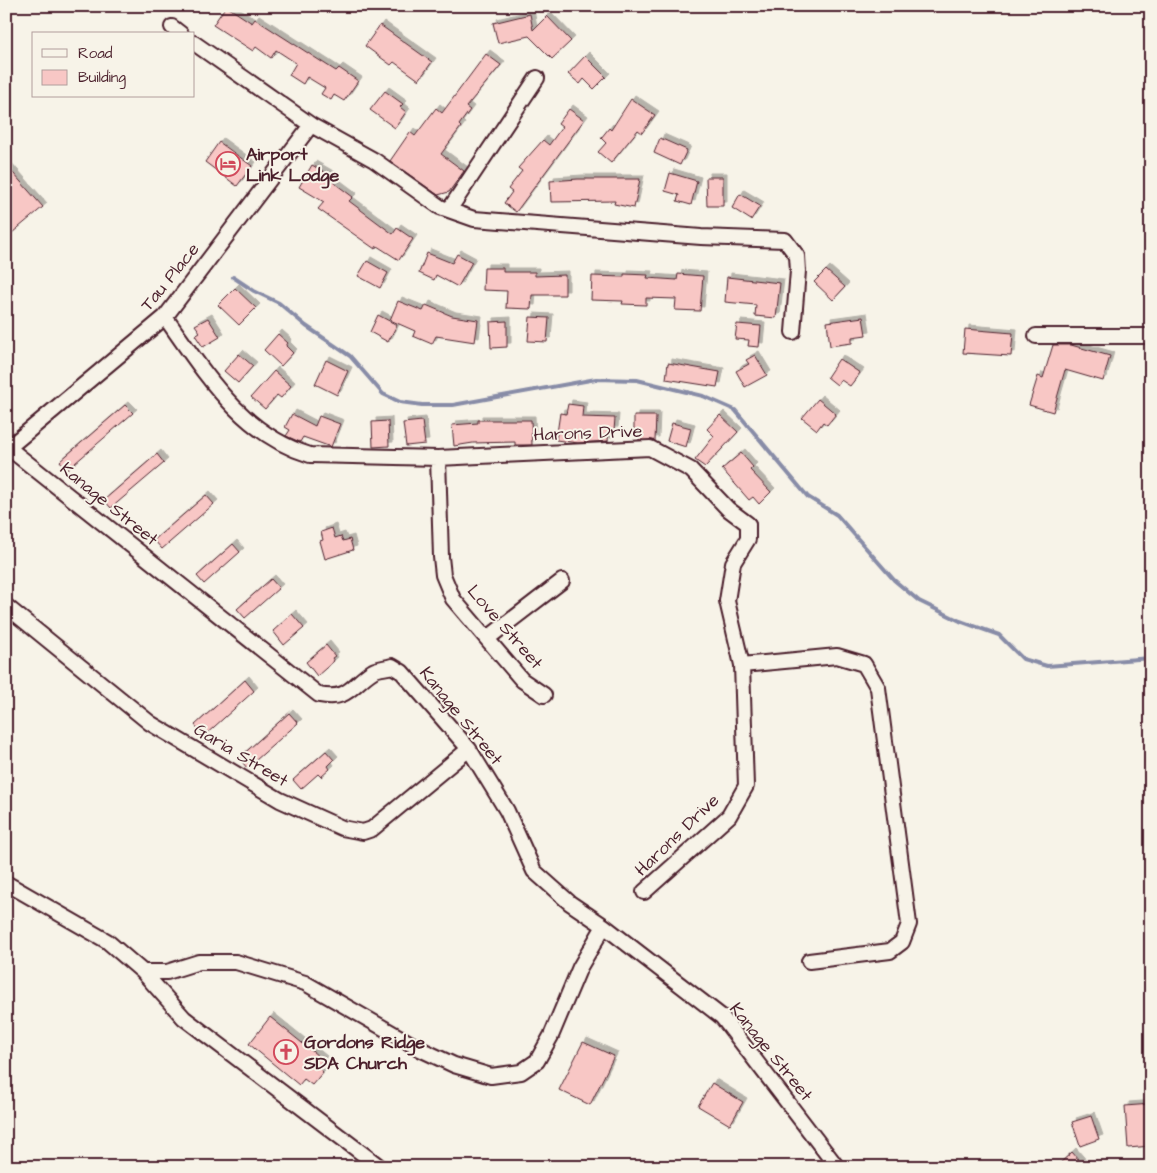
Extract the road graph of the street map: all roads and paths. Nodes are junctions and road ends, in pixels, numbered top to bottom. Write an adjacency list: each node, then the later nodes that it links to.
1 (195, 44): 3 (street)
2 (537, 78): 4 (street)
3 (311, 125): 4 (street); 5 (street, Tau Place)
4 (449, 210): 6 (street)
5 (165, 317): 9 (street, Tau Place); 10 (street, Harons Drive)
6 (793, 332)
7 (1036, 336): 8 (street)
8 (1151, 336)
9 (7, 447): 16 (street, Kanage Street)
10 (438, 458): 13 (street, Love Street); 14 (street, Harons Drive)
11 (562, 581): 13 (street)
12 (6, 606): 16 (street, Garia Street)
13 (488, 638): 15 (street, Love Street)
14 (742, 666): 18 (street, Harons Drive); 20 (street)
15 (544, 695)
16 (469, 749): 19 (street, Kanage Street)
17 (6, 883): 21 (street)
18 (644, 892)
19 (604, 926): 21 (street); 23 (street, Kanage Street)
20 (809, 961)
21 (143, 972): 22 (street)
22 (380, 1167)
23 (837, 1167)

